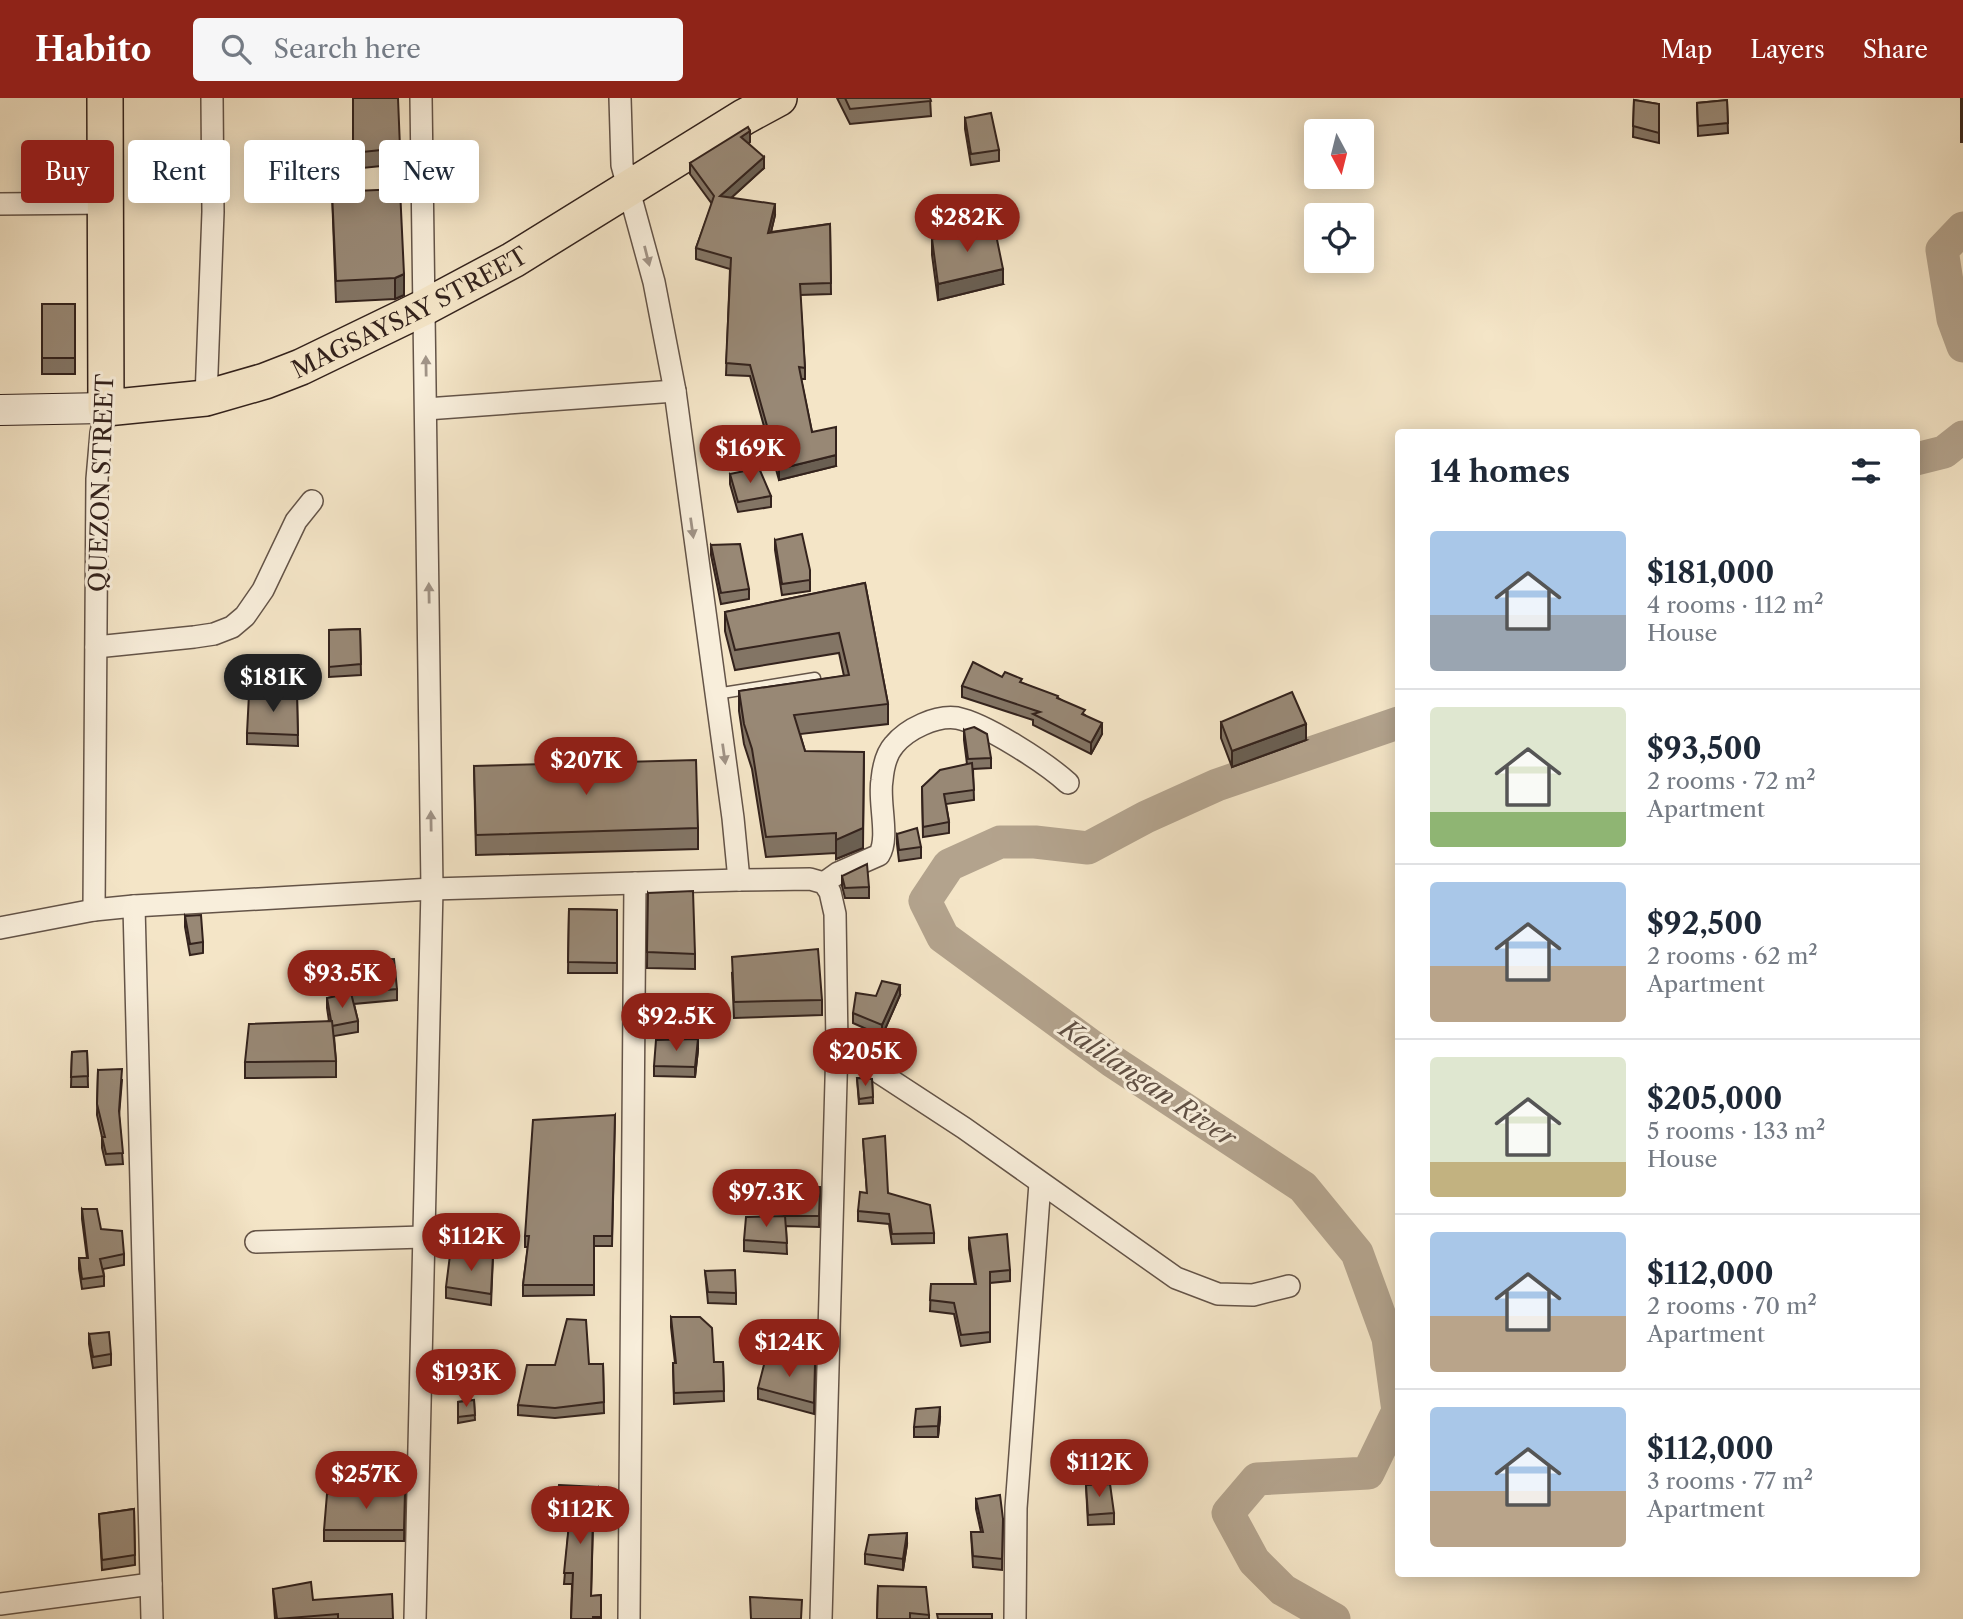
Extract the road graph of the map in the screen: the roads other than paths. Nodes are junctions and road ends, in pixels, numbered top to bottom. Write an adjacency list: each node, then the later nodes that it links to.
1 (105, 98): 6 (main road, QUEZON STREET)
2 (212, 98): 12 (street)
3 (421, 98): 10 (street)
4 (620, 98): 7 (street)
5 (779, 98): 7 (main road, MAGSAYSAY STREET)
6 (105, 140)
7 (627, 191): 10 (main road, MAGSAYSAY STREET); 11 (street, one-way to 11)
8 (106, 203): 9 (street); 13 (main road, QUEZON STREET)
9 (0, 204)
10 (425, 307): 12 (main road, MAGSAYSAY STREET); 14 (street, one-way to 10)
11 (675, 391): 14 (street); 19 (street, one-way to 19)
12 (206, 398): 13 (main road, MAGSAYSAY STREET)
13 (106, 408): 15 (main road, MAGSAYSAY STREET); 17 (street, QUEZON STREET)
14 (426, 409): 24 (street, one-way to 14)
15 (0, 410)
16 (312, 501): 17 (street)
17 (96, 647): 26 (street, QUEZON STREET)
18 (815, 678): 19 (lane)
19 (716, 694): 21 (street, one-way to 21)
20 (1068, 783): 23 (street)
21 (739, 880): 22 (street); 23 (street)
22 (635, 883): 24 (street); 37 (street)
23 (824, 883): 28 (street)
24 (432, 889): 25 (street); 30 (street)
25 (134, 906): 26 (street); 33 (street)
26 (94, 910): 27 (street)
27 (0, 928)
28 (837, 1045): 29 (street); 38 (street)
29 (1040, 1183): 32 (street); 39 (street)
30 (424, 1237): 31 (street); 36 (street)
31 (256, 1242)
32 (1289, 1286)
33 (151, 1584): 34 (street); 35 (street)
34 (0, 1604)
35 (152, 1619)
36 (415, 1619)
37 (629, 1619)
38 (821, 1619)
39 (1015, 1619)

